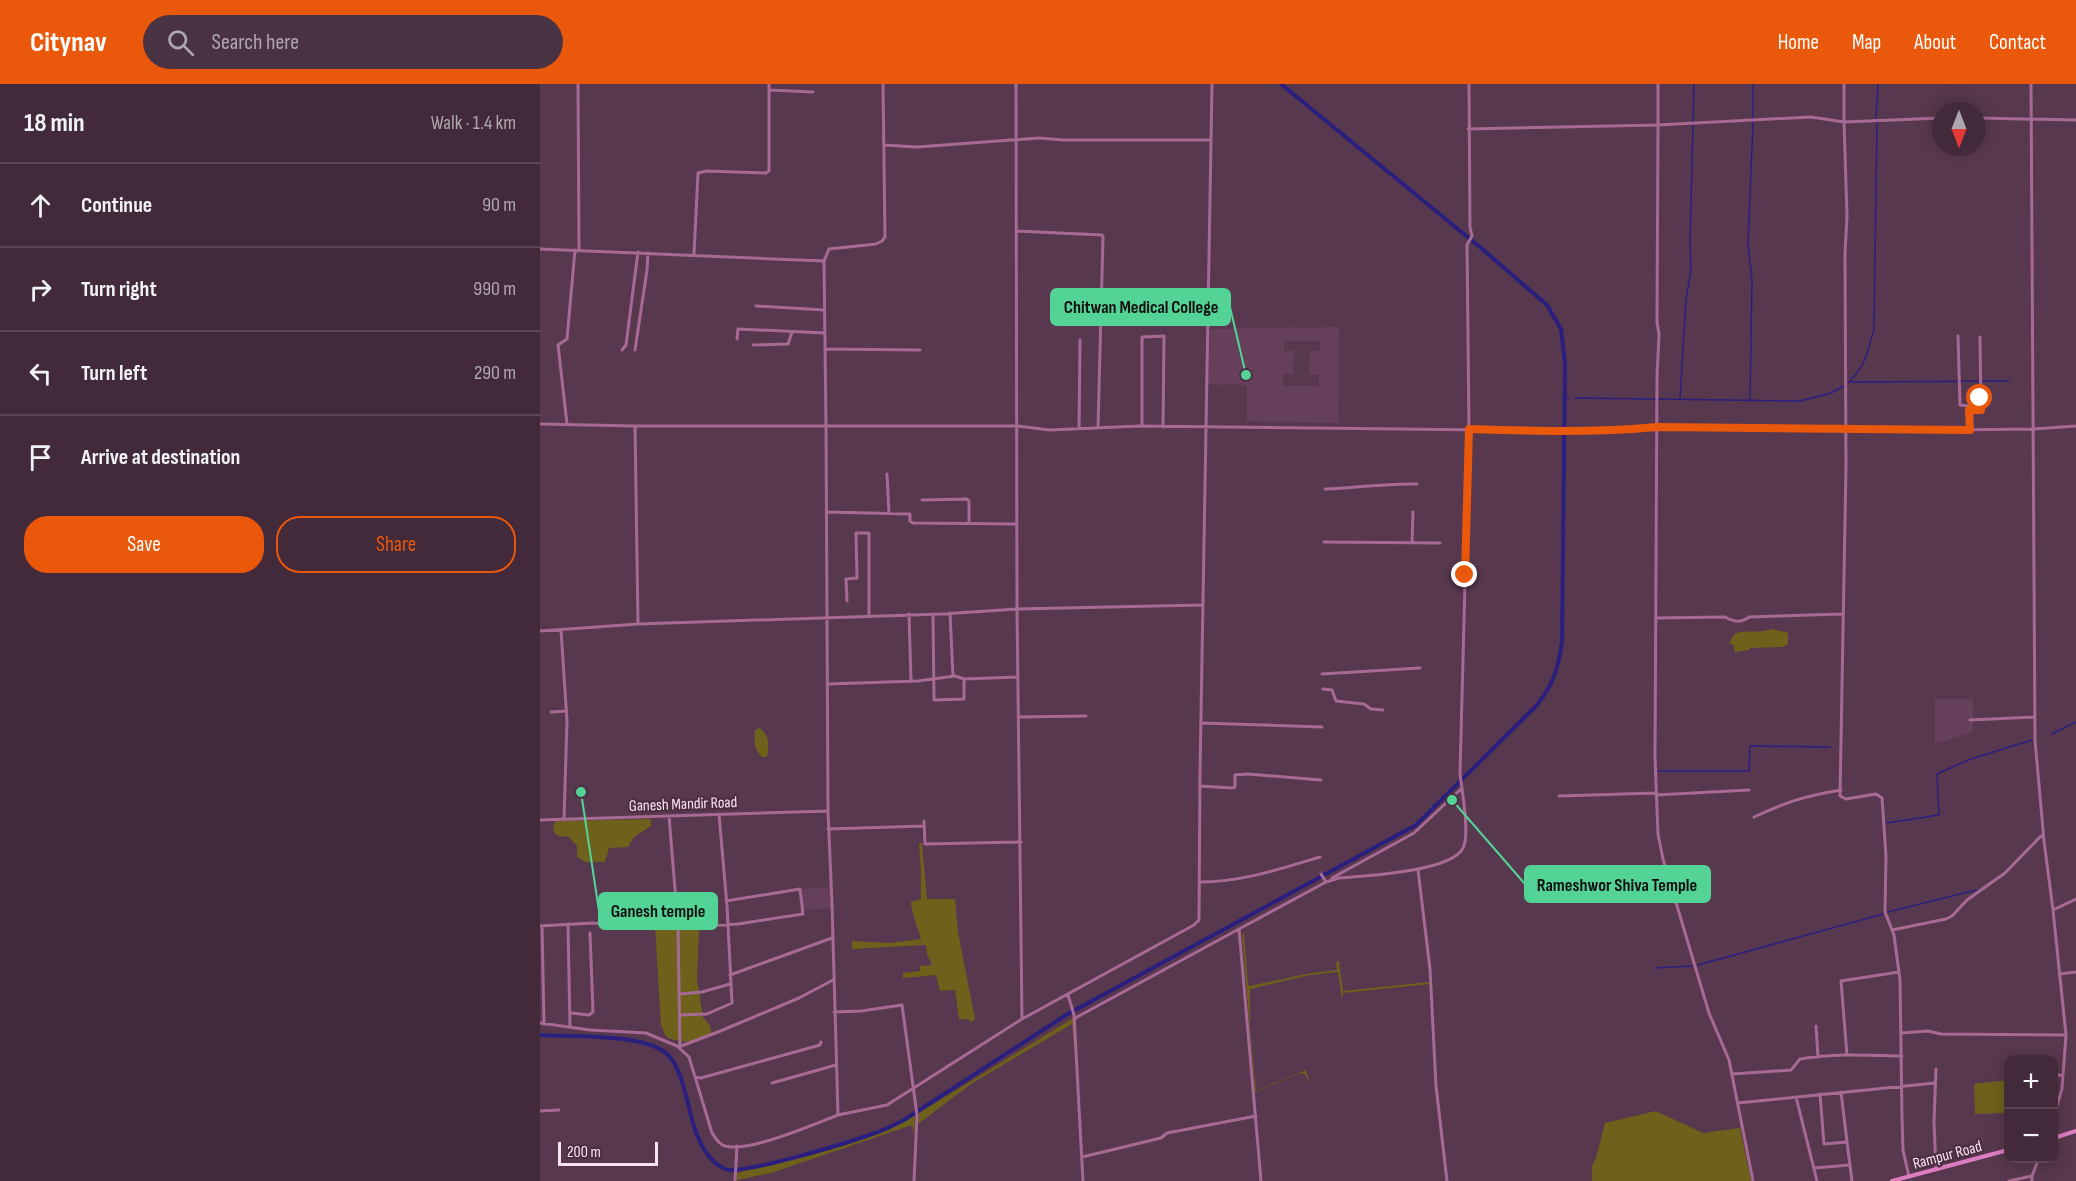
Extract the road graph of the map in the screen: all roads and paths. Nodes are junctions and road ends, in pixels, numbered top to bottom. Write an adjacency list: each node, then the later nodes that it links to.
1 (578, 84): 24 (street)
2 (769, 84): 10 (street)
3 (883, 84): 21 (street)
4 (1016, 84): 19 (street)
5 (1212, 84): 20 (street)
6 (1469, 84): 18 (street)
7 (1658, 84): 17 (street)
8 (1844, 84): 16 (street)
9 (2031, 84): 14 (street)
10 (769, 90): 11 (street); 27 (street)
11 (813, 92)
12 (1932, 118): 16 (street)
13 (1986, 118): 14 (street)
14 (2031, 118): 15 (street); 57 (street)
15 (2076, 120)
16 (1844, 122): 17 (street); 54 (street)
17 (1658, 125): 18 (street); 52 (street)
18 (1468, 129): 56 (street)
19 (1016, 139): 20 (street); 21 (street); 22 (street)
20 (1211, 140): 53 (street)
21 (884, 145): 28 (street)
22 (1016, 231): 47 (street); 50 (street)
23 (540, 249): 24 (street)
24 (577, 250): 25 (street); 44 (street)
25 (638, 252): 26 (street); 39 (street)
26 (648, 252): 27 (street); 40 (street)
27 (694, 255): 28 (street)
28 (824, 261): 30 (street)
29 (756, 306): 30 (street)
30 (824, 310): 32 (street)
31 (792, 332): 32 (street); 35 (street); 37 (street)
32 (825, 333): 38 (street)
33 (1958, 336): 42 (street)
34 (1980, 337): 42 (street)
35 (737, 339)
36 (1080, 340): 55 (street)
37 (753, 345)
38 (825, 349): 41 (street); 46 (street)
39 (622, 350)
40 (635, 350)
41 (920, 350)
42 (1969, 410): 58 (street)
43 (540, 424): 44 (street)
44 (567, 424): 45 (street)
45 (635, 426): 46 (street); 81 (street)
46 (826, 426): 47 (street); 63 (street)
47 (1017, 426): 55 (street); 67 (street)
48 (1142, 426): 50 (street); 51 (street); 51 (street)
49 (2076, 426): 57 (street)
50 (1098, 427): 55 (street)
51 (1163, 427): 53 (street)
52 (1657, 427): 54 (street); 56 (street); 80 (street)
53 (1205, 428): 56 (street); 72 (street)
54 (1846, 428): 58 (street); 77 (street)
55 (1079, 429)
56 (1469, 429): 103 (street)
57 (2033, 429): 58 (street); 98 (street)
58 (1970, 430)
59 (887, 474): 65 (street)
60 (1417, 484): 61 (street)
61 (1325, 489)
62 (922, 500): 66 (street)
63 (826, 512): 65 (street); 79 (street)
64 (1413, 512): 69 (street)
65 (889, 513): 66 (street)
66 (969, 522): 67 (street)
67 (1017, 524): 73 (street)
68 (1324, 542): 69 (street)
69 (1412, 543): 70 (street)
70 (1440, 543)
71 (847, 601): 78 (street)
72 (1202, 605): 73 (street); 100 (street)
73 (1017, 609): 74 (street); 87 (street)
74 (950, 613): 76 (street); 86 (street)
75 (909, 614): 76 (street); 78 (street); 90 (street)
76 (933, 614): 88 (street)
77 (1842, 614): 80 (street); 106 (street)
78 (869, 615): 79 (street)
79 (826, 617): 81 (street); 91 (street)
80 (1656, 618): 107 (street)
81 (638, 624): 82 (street)
82 (561, 630): 83 (street); 94 (street)
83 (540, 632)
84 (1420, 668): 85 (street)
85 (1322, 674)
86 (953, 676): 88 (street); 89 (street)
87 (1018, 676): 89 (street); 97 (street)
88 (933, 678): 89 (street); 90 (street)
89 (964, 679)
90 (911, 681): 91 (street)
91 (827, 684): 109 (street)
92 (1323, 689): 93 (street)
93 (1383, 710)
94 (567, 711): 95 (street); 113 (street)
95 (551, 712)
96 (1086, 716): 97 (street)
97 (1019, 717): 119 (street)
98 (2035, 717): 99 (street); 118 (street)
99 (1970, 720)
100 (1201, 723): 101 (street); 104 (street)
101 (1322, 727)
102 (1321, 780): 104 (street)
103 (1462, 785): 121 (street); 123 (street)
104 (1200, 786): 124 (street)
105 (1749, 790): 107 (street)
106 (1841, 790): 112 (street); 133 (street)
107 (1656, 794): 108 (street); 161 (street)
108 (1559, 796)
109 (828, 811): 110 (street, Ganesh Mandir Road); 117 (street)
110 (719, 814): 111 (street, Ganesh Mandir Road); 126 (street)
111 (669, 816): 113 (street, Ganesh Mandir Road); 131 (street)
112 (1754, 817)
113 (564, 819): 114 (street, Ganesh Mandir Road)
114 (540, 820)
115 (924, 821): 116 (street)
116 (924, 826): 117 (street); 119 (street)
117 (828, 829): 135 (street)
118 (2043, 836): 127 (street); 133 (street)
119 (1021, 842): 147 (street)
120 (1320, 857): 124 (street)
121 (1418, 870): 123 (street); 194 (street)
122 (1322, 874): 123 (street)
123 (1326, 881): 132 (street)
124 (1200, 882): 143 (street)
125 (2076, 898): 127 (street)
126 (726, 901): 129 (street); 129 (street)
127 (2053, 910): 138 (street)
128 (568, 924): 130 (street); 131 (street); 145 (street)
129 (728, 924): 131 (street); 139 (street)
130 (541, 926): 149 (street)
131 (678, 926): 142 (street)
132 (1239, 929): 148 (street); 177 (street)
133 (1892, 930): 136 (street)
134 (590, 933): 145 (street)
135 (833, 938): 139 (street); 140 (street)
136 (1899, 972): 152 (street); 156 (street)
137 (2076, 972): 138 (street)
138 (2059, 974): 153 (street)
139 (730, 975): 141 (street)
140 (834, 980): 144 (street); 155 (street)
141 (730, 984): 142 (street); 146 (street)
142 (680, 994): 146 (street)
143 (1068, 995): 147 (street); 148 (street)
144 (834, 1012): 159 (street); 168 (street)
145 (571, 1013): 151 (street)
146 (681, 1015): 155 (street)
147 (1023, 1019): 168 (street)
148 (1074, 1020): 183 (street)
149 (542, 1024): 151 (street)
150 (1815, 1026): 158 (street)
151 (570, 1027): 155 (street)
152 (1902, 1033): 153 (street); 157 (street)
153 (2066, 1035): 163 (street)
154 (821, 1042): 164 (street)
155 (681, 1048): 164 (street)
156 (1847, 1055): 157 (street); 158 (street)
157 (1902, 1056): 167 (street)
158 (1818, 1057): 161 (street)
159 (836, 1065): 165 (street); 176 (street)
160 (1936, 1069): 166 (street)
161 (1732, 1074): 172 (street)
162 (2058, 1075): 163 (street)
163 (2063, 1076): 173 (street)
164 (695, 1077): 181 (street)
165 (772, 1083)
166 (1935, 1083): 167 (street); 187 (street)
167 (1902, 1085): 169 (street); 188 (street)
168 (915, 1089): 176 (street); 191 (street)
169 (1841, 1092): 170 (street); 180 (street)
170 (1820, 1094): 171 (street); 180 (street)
171 (1796, 1097): 172 (street); 186 (street)
172 (1738, 1103): 195 (street)
173 (2056, 1109)
174 (559, 1110): 175 (street)
175 (540, 1111)
176 (838, 1115): 181 (street)
177 (1256, 1116): 183 (street); 193 (street)
178 (2076, 1131): 179 (main road)
179 (2058, 1137)
180 (1847, 1142): 185 (street)
181 (737, 1146): 190 (street)
182 (2004, 1151): 187 (main road, Rampur Road)
183 (1082, 1157): 192 (street)
184 (2037, 1163): 189 (street)
185 (1850, 1165): 186 (street); 197 (street)
186 (1814, 1168): 196 (street)
187 (1936, 1170): 188 (main road, Rampur Road)
188 (1909, 1177): 198 (main road, Rampur Road)
189 (2032, 1179): 199 (street)
190 (735, 1181)
191 (914, 1181)
192 (1083, 1181)
193 (1262, 1181)
194 (1447, 1181)
195 (1754, 1181)
196 (1817, 1181)
197 (1851, 1181)
198 (1892, 1181)
199 (2008, 1181)

